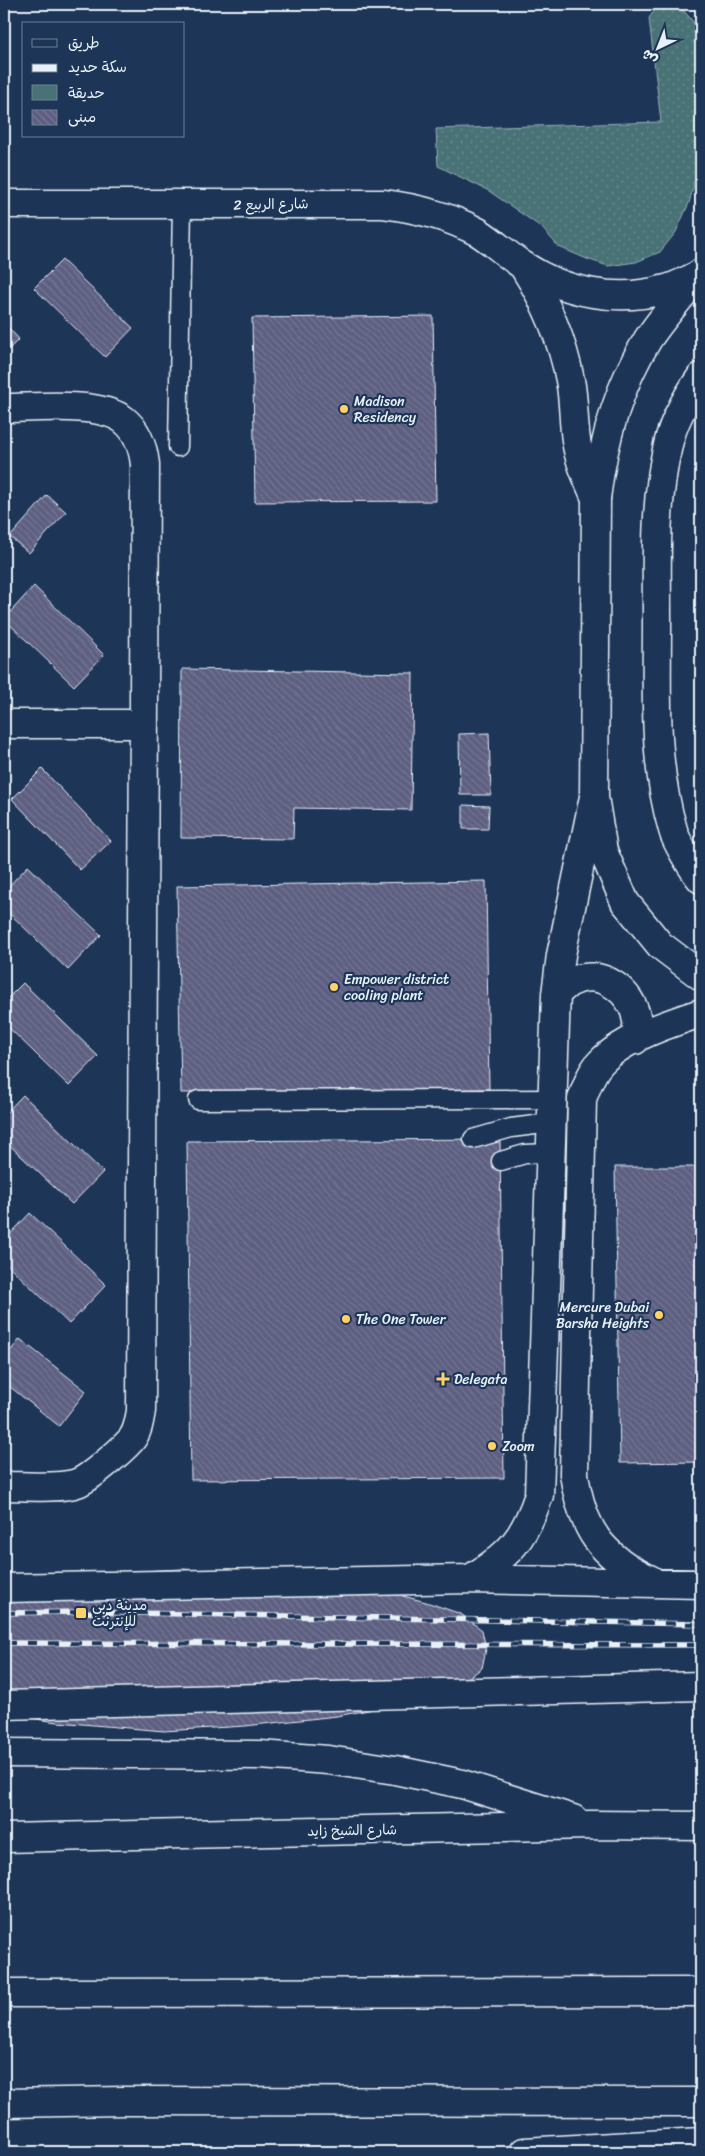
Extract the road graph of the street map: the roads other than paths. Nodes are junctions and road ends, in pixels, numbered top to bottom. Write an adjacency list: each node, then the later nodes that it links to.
1 (4, 204): 2 (main road, شارع الربيع 2)
2 (182, 204): 3 (main road, شارع الربيع 2); 7 (lane)
3 (523, 266): 4 (main road, شارع الربيع 2); 8 (main road, شارع الربيع 2)
4 (701, 273): 8 (main road)
5 (701, 377): 12 (main road)
6 (4, 408): 10 (main road)
7 (178, 447)
8 (596, 498): 11 (main road)
9 (4, 724): 10 (main road)
10 (144, 724): 22 (main road)
11 (594, 796): 13 (main road); 14 (main road)
12 (701, 879)
13 (701, 976)
14 (556, 994): 16 (main road); 18 (main road)
15 (701, 1014): 16 (main road)
16 (635, 1040): 24 (main road)
17 (198, 1100): 18 (lane)
18 (552, 1111): 19 (lane); 20 (main road)
19 (474, 1139)
20 (551, 1153): 21 (lane); 23 (main road)
21 (500, 1161)
22 (4, 1486)
23 (470, 1578): 24 (main road); 26 (main road)
24 (655, 1582): 25 (main road)
25 (701, 1584)
26 (4, 1588)
27 (701, 1686): 28 (main road)
28 (4, 1705)
29 (4, 1753): 30 (main road)
30 (591, 1825): 31 (main road, شارع الشيخ زايد); 32 (main road, شارع الشيخ زايد)
31 (701, 1826)
32 (4, 1838)
33 (701, 1992): 34 (main road)
34 (4, 1993)
35 (701, 2102): 36 (main road)
36 (4, 2104)
37 (701, 2142): 38 (main road)
38 (524, 2152)

